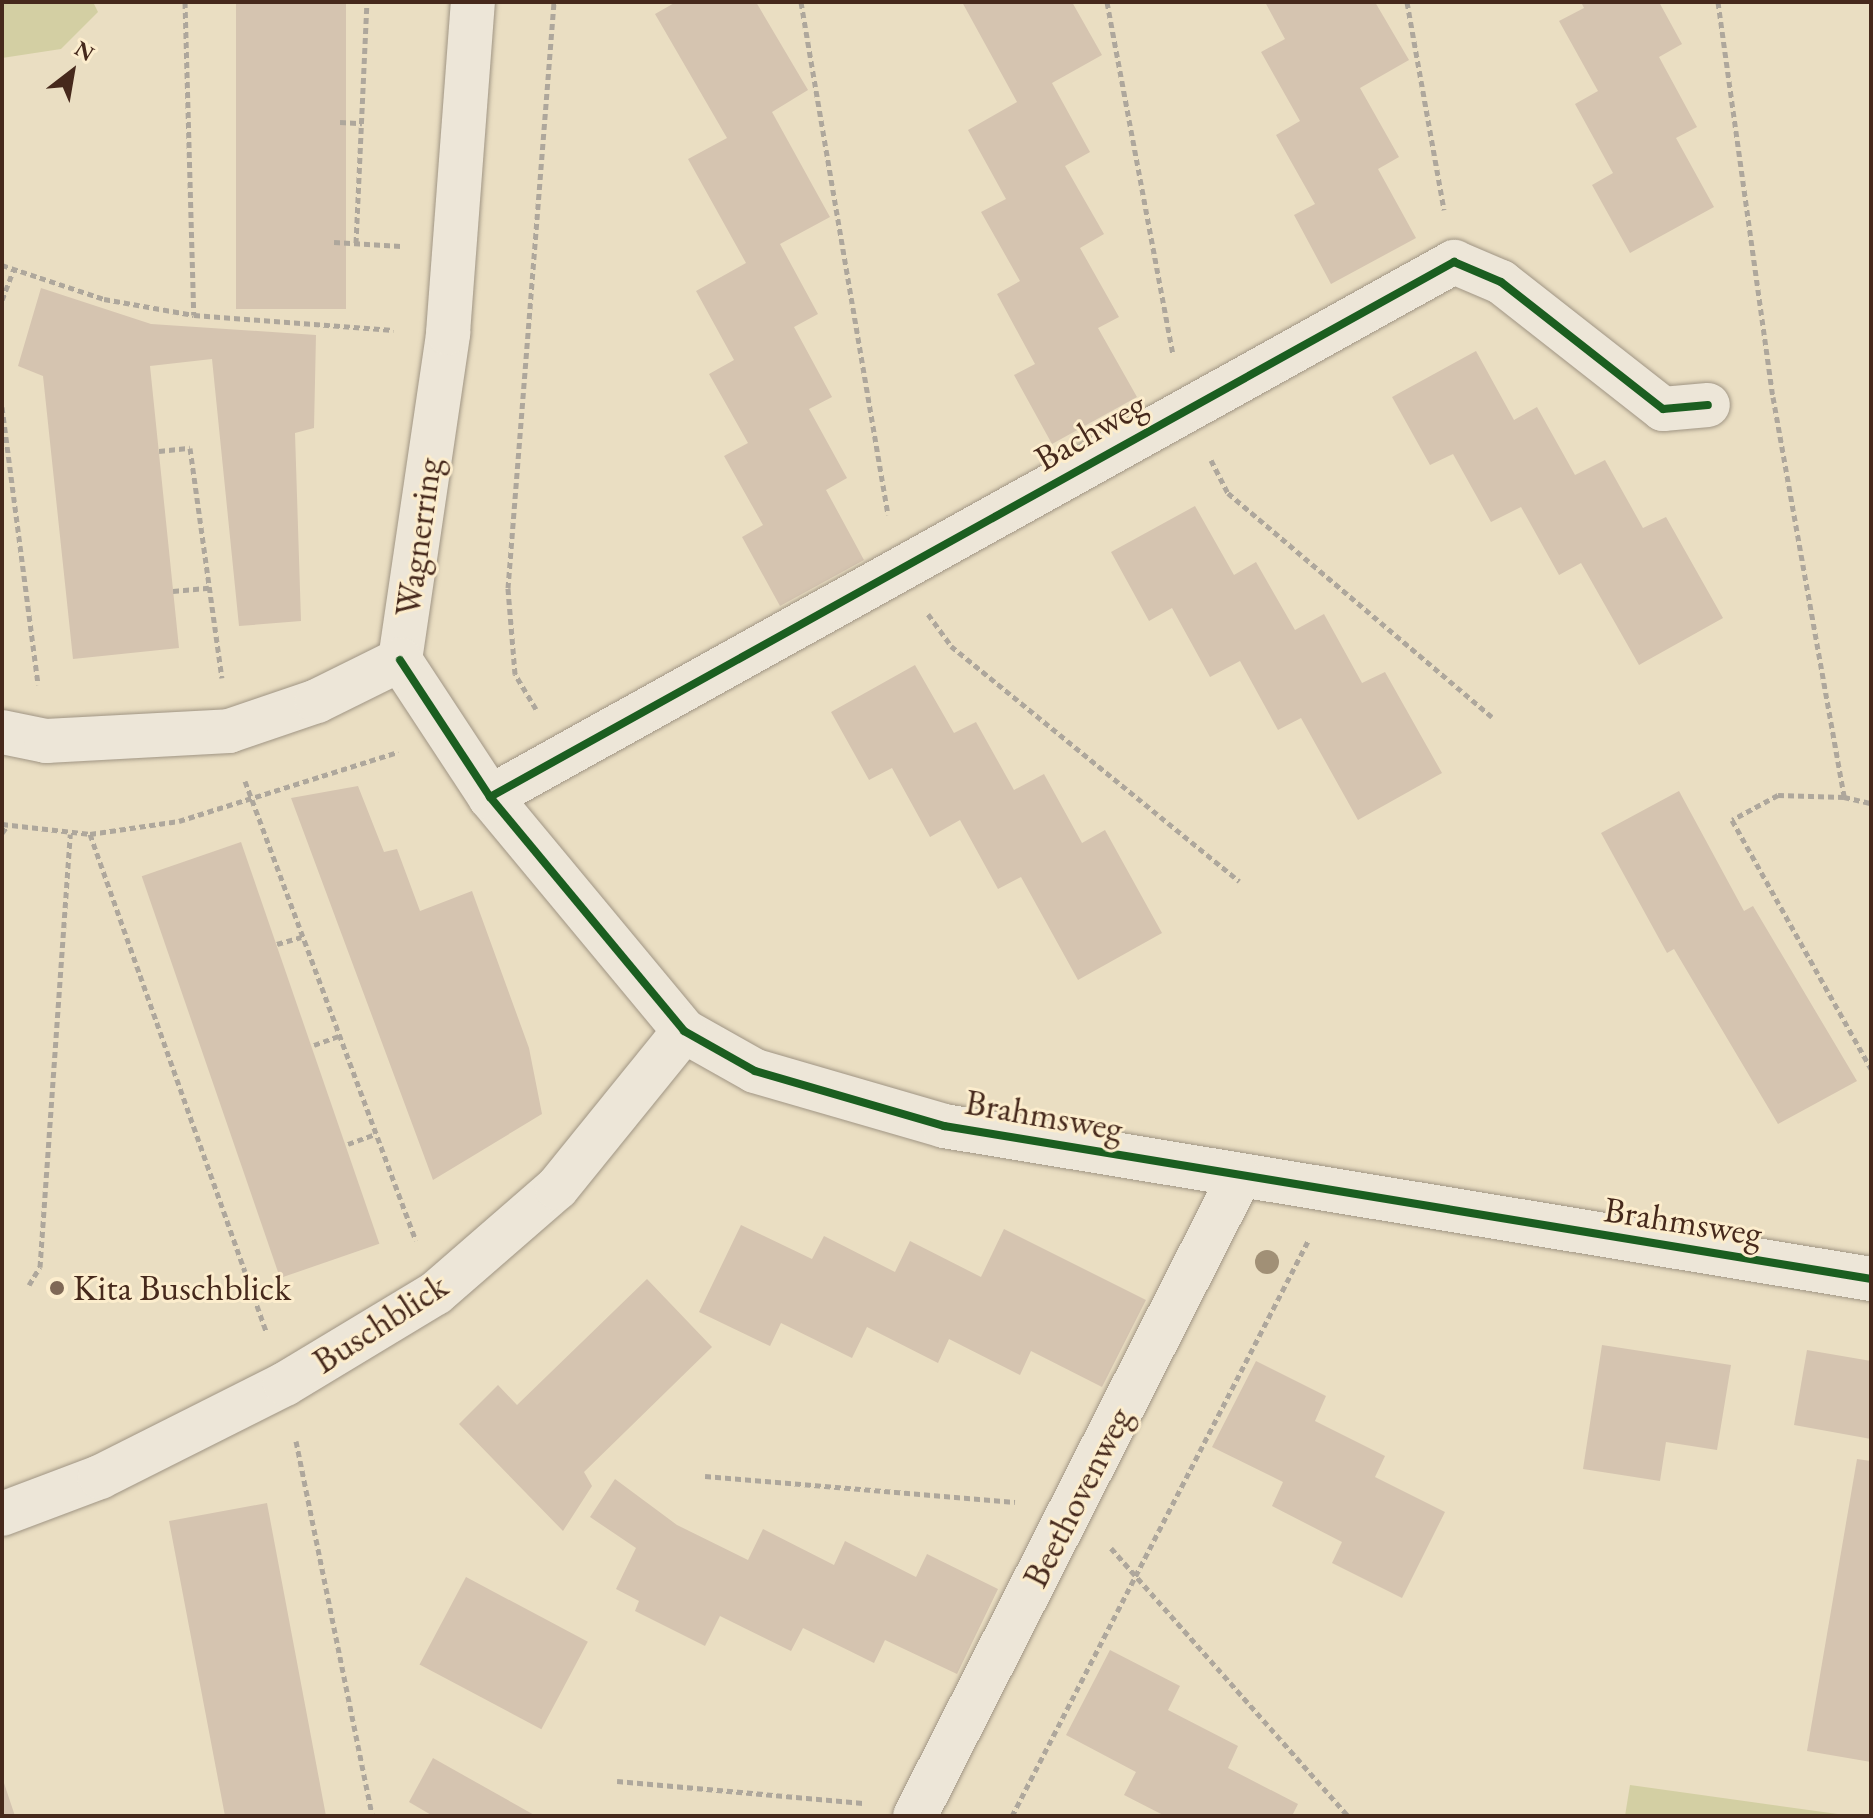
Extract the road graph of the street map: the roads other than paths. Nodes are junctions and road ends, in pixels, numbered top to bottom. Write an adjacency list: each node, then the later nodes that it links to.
1 (473, 2): 3 (street, Wagnerring)
2 (1708, 405): 5 (street, Bachweg)
3 (400, 660): 4 (street, Wagnerring); 5 (street, Brahmsweg)
4 (2, 732)
5 (490, 797): 6 (street, Brahmsweg)
6 (684, 1031): 7 (street, Brahmsweg); 9 (street, Buschblick)
7 (1239, 1178): 8 (street, Brahmsweg); 10 (street, Beethovenweg)
8 (1871, 1279)
9 (2, 1514)
10 (917, 1812)

